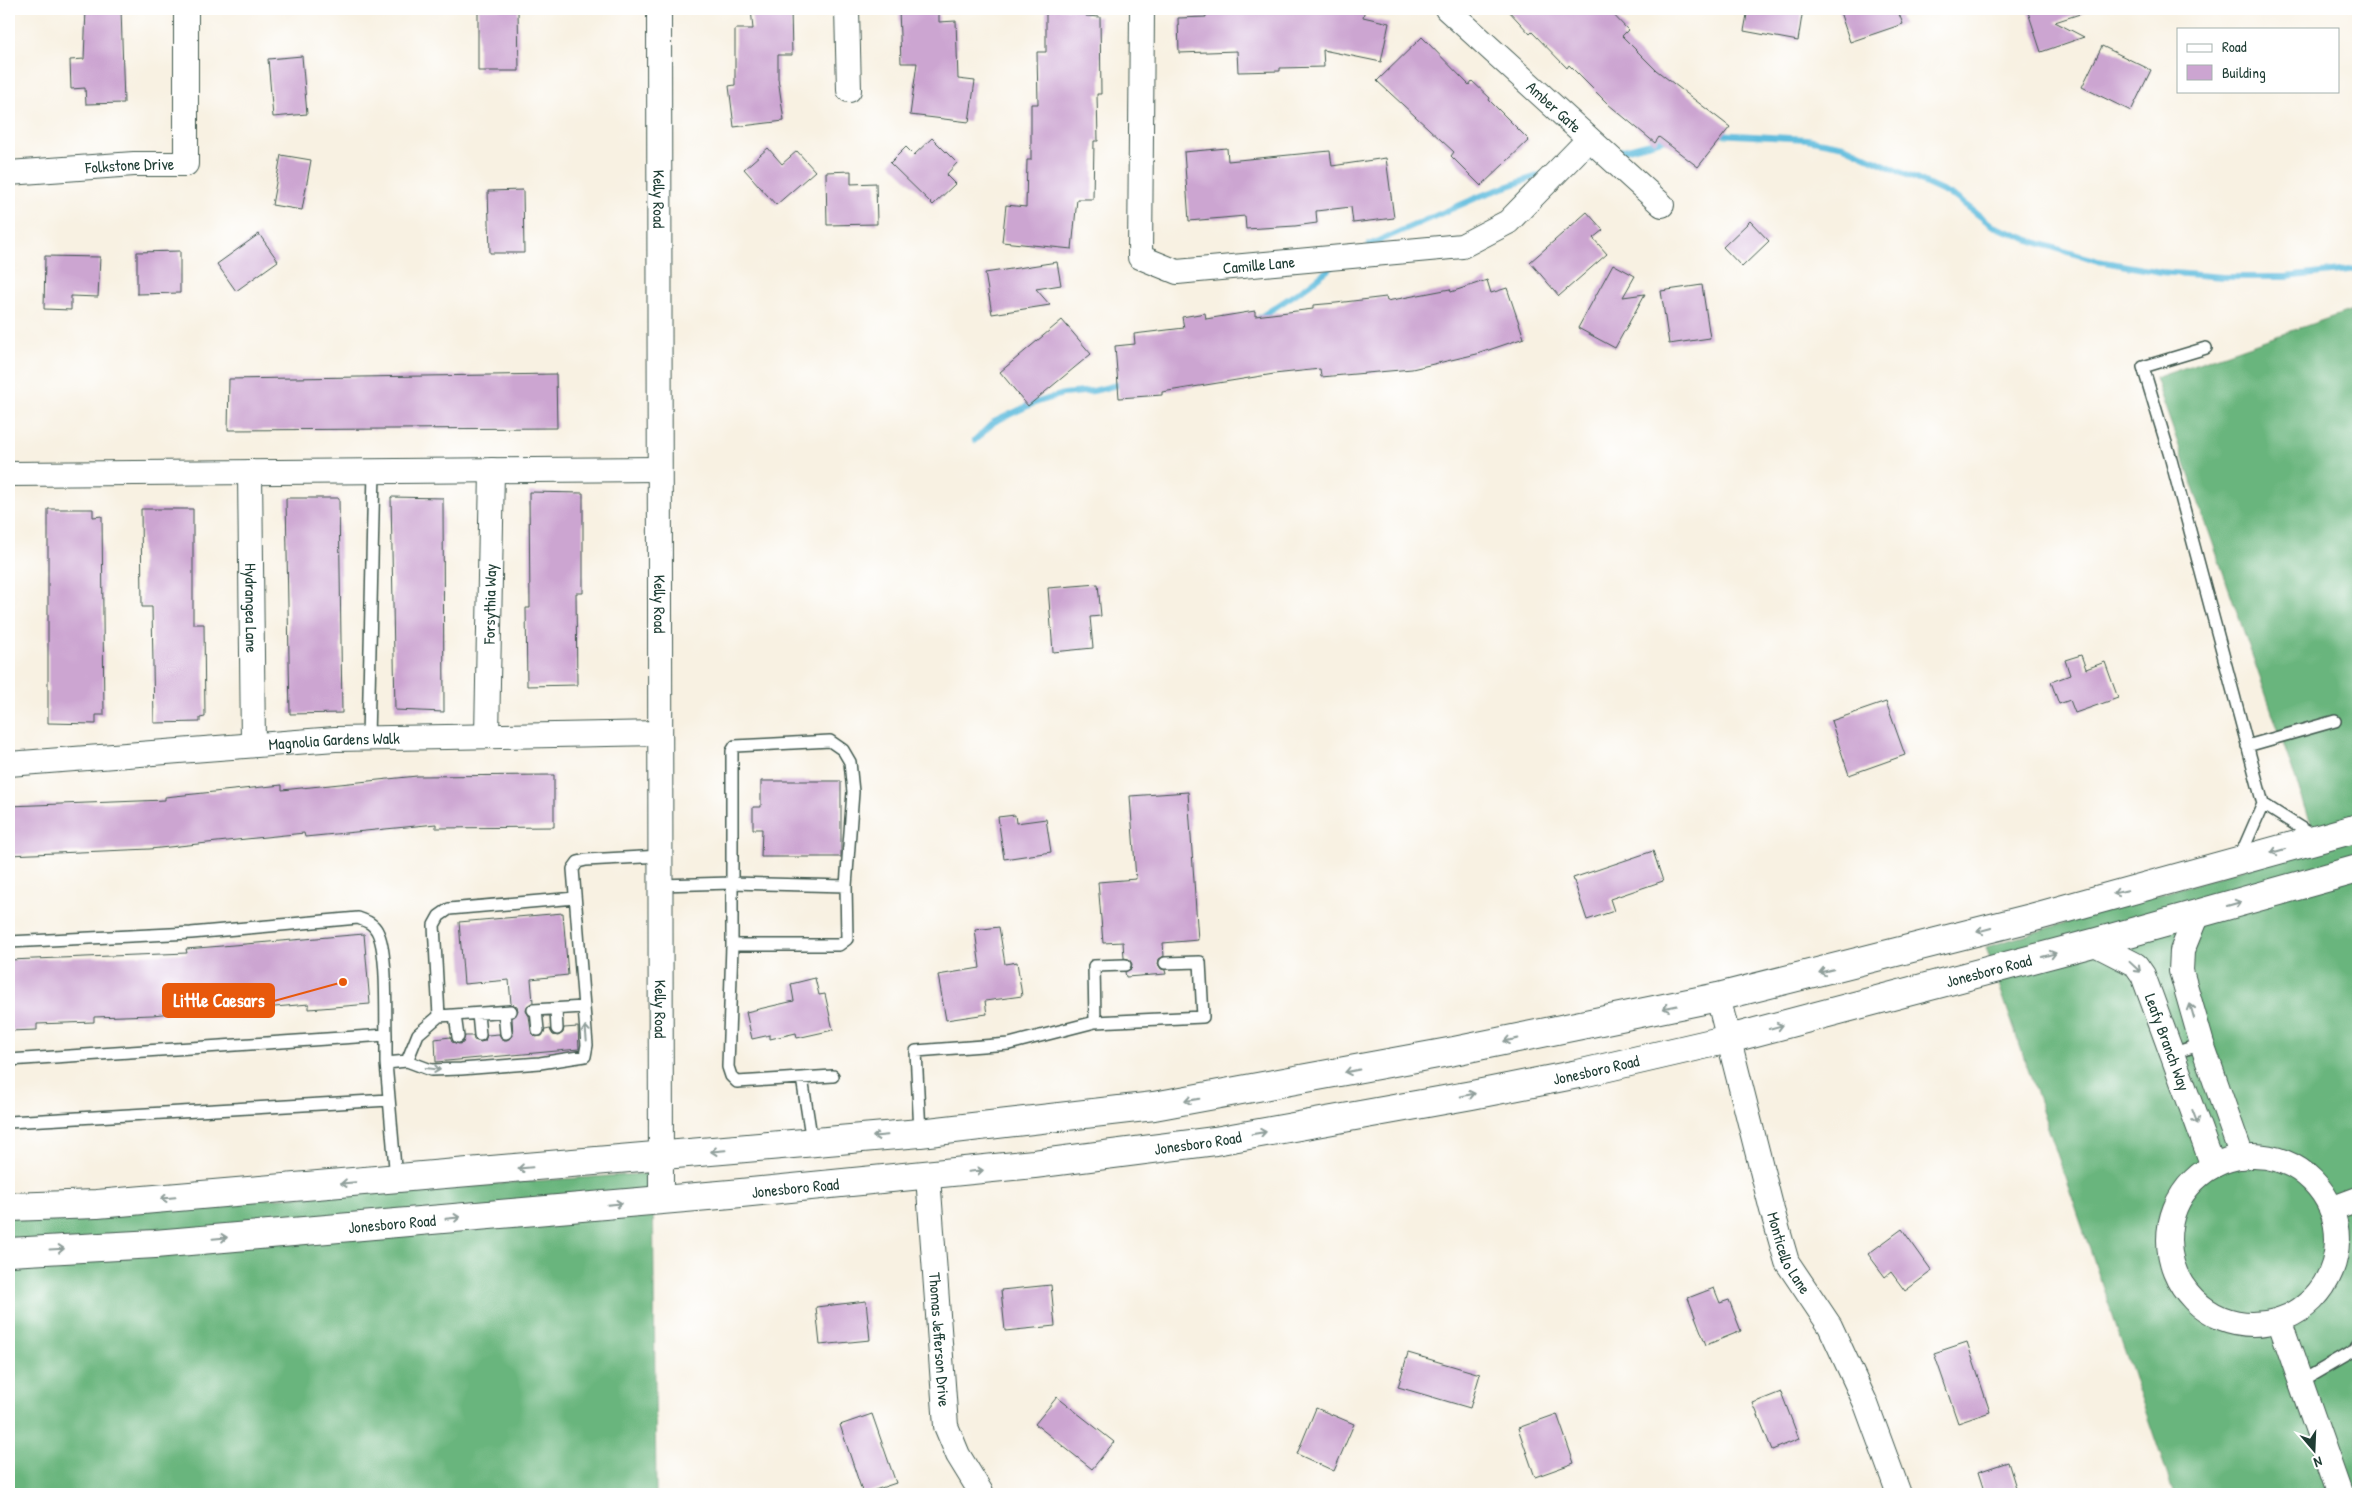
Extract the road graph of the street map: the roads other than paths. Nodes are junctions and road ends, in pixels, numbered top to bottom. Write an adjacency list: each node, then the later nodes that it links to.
1 (186, 9): 8 (street, Folkstone Drive)
2 (659, 9): 12 (street, Kelly Road)
3 (847, 9): 6 (street)
4 (1142, 9): 7 (street, Camille Lane)
5 (1447, 9): 7 (street, Amber Gate)
6 (849, 90)
7 (1588, 140): 9 (street, Amber Gate)
8 (9, 172)
9 (1662, 205)
10 (2206, 348): 21 (lane)
11 (492, 470): 12 (street); 13 (street); 18 (street, Forsythia Way)
12 (659, 470): 17 (street, Kelly Road)
13 (374, 471): 14 (street); 19 (lane)
14 (250, 472): 15 (street); 20 (street, Hydrangea Lane)
15 (9, 474)
16 (2335, 720): 21 (lane)
17 (660, 733): 18 (street, Magnolia Gardens Walk); 27 (street, Kelly Road)
18 (487, 736): 19 (street, Magnolia Gardens Walk)
19 (368, 739): 20 (street, Magnolia Gardens Walk)
20 (253, 745): 23 (street, Magnolia Gardens Walk)
21 (2247, 746): 24 (lane)
22 (9, 756): 23 (street)
23 (9, 764)
24 (2263, 804): 26 (lane); 28 (lane)
25 (2358, 828): 26 (main road)
26 (2320, 840): 28 (main road, one-way to 28)
27 (661, 856): 31 (street, Kelly Road); 33 (lane)
28 (2237, 863): 40 (main road, one-way to 40)
29 (2358, 869): 34 (main road, Jonesboro Road, one-way to 29)
30 (732, 883): 31 (lane); 32 (lane); 32 (lane); 37 (lane)
31 (660, 885): 65 (street, Kelly Road)
32 (846, 886): 37 (lane)
33 (575, 898): 41 (lane); 45 (lane)
34 (2197, 914): 36 (main road, Jonesboro Road); 54 (street, Leafy Branch Way, one-way to 34)
35 (9, 942): 50 (lane)
36 (2093, 943): 53 (main road, Jonesboro Road, one-way to 36); 55 (street, Leafy Branch Way, one-way to 55)
37 (732, 945): 60 (lane)
38 (1165, 963): 46 (lane)
39 (1125, 965): 46 (lane)
40 (1718, 997): 53 (street, Monticello Lane); 63 (main road, one-way to 63)
41 (584, 1007): 42 (lane); 57 (lane, one-way to 41)
42 (556, 1009): 47 (lane); 48 (lane)
43 (478, 1014): 44 (lane); 49 (lane); 51 (lane)
44 (455, 1015): 45 (lane); 52 (lane)
45 (440, 1016): 57 (lane)
46 (1095, 1022): 63 (lane)
47 (557, 1029)
48 (538, 1030)
49 (506, 1033)
50 (386, 1035): 56 (lane); 58 (lane)
51 (480, 1035)
52 (458, 1037)
53 (1729, 1039): 68 (main road, Jonesboro Road, one-way to 53); 79 (street, Monticello Lane)
54 (2202, 1044): 55 (lane); 66 (street, Leafy Branch Way)
55 (2171, 1054): 67 (street, Leafy Branch Way, one-way to 67)
56 (9, 1060)
57 (406, 1061): 58 (lane)
58 (386, 1063): 61 (lane)
59 (832, 1076): 60 (lane)
60 (802, 1078): 64 (lane)
61 (389, 1100): 62 (lane); 69 (lane)
62 (9, 1122)
63 (920, 1133): 64 (main road, one-way to 64)
64 (812, 1142): 65 (main road, one-way to 65)
65 (661, 1156): 69 (main road, one-way to 69); 71 (street, Kelly Road)
66 (2242, 1157): 67 (street); 73 (street)
67 (2213, 1166): 75 (street)
68 (928, 1176): 71 (main road, Jonesboro Road); 78 (street, Thomas Jefferson Drive)
69 (396, 1179): 72 (main road, one-way to 72)
70 (2358, 1199): 73 (street)
71 (661, 1200): 74 (main road, Jonesboro Road, one-way to 71)
72 (9, 1207)
73 (2331, 1209): 75 (street)
74 (9, 1252)
75 (2279, 1320): 77 (street)
76 (2358, 1344): 77 (lane)
77 (2300, 1382): 80 (street)
78 (982, 1494)
79 (1899, 1494)
80 (2340, 1494)

